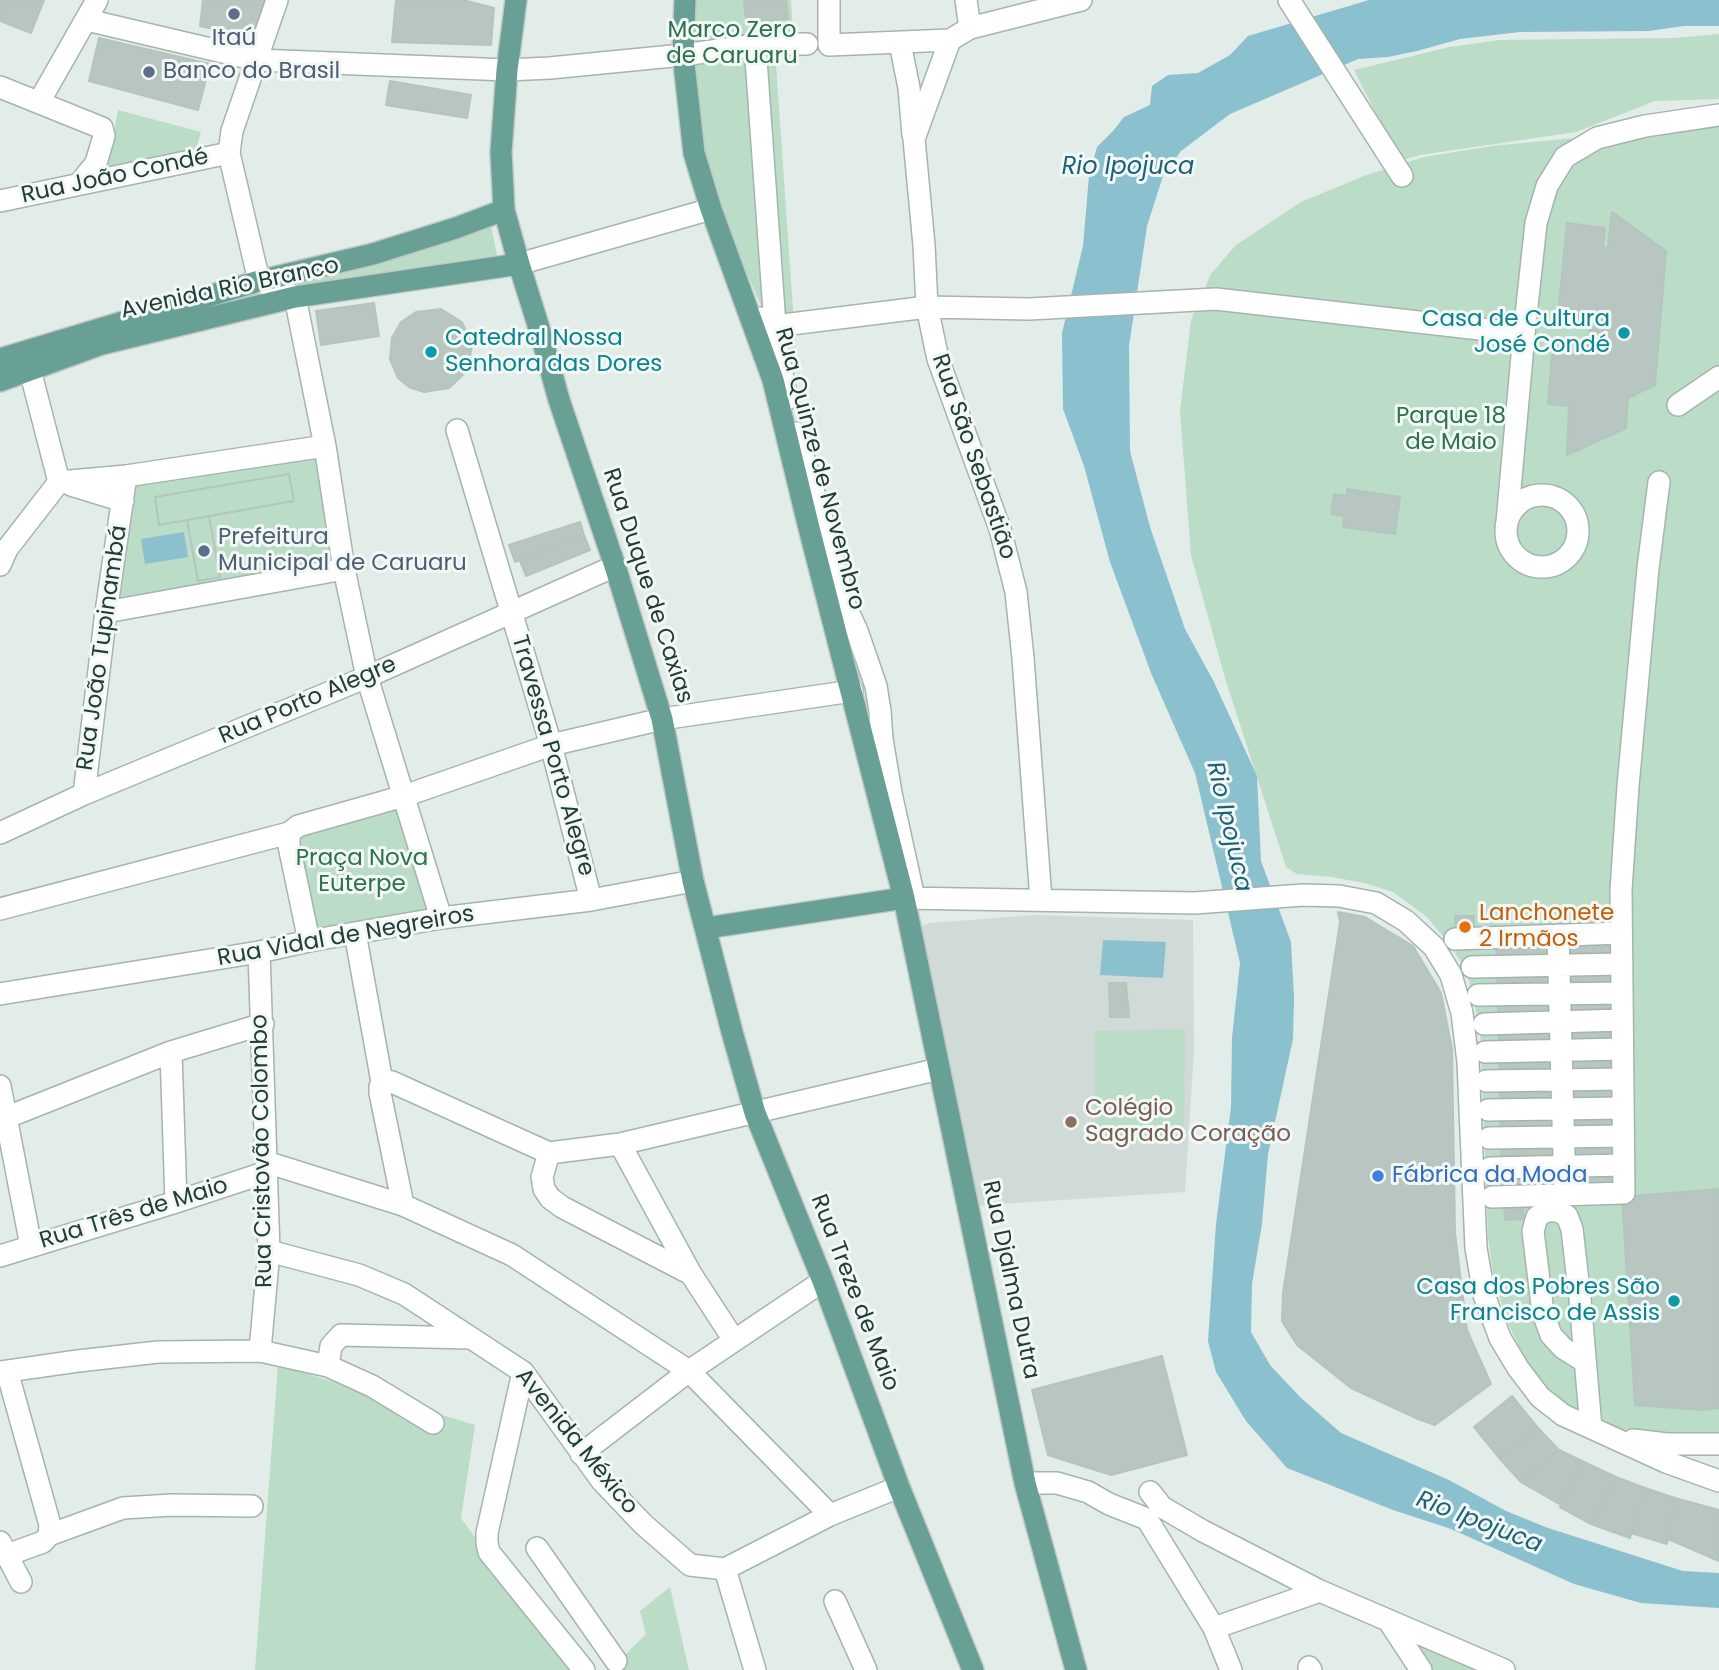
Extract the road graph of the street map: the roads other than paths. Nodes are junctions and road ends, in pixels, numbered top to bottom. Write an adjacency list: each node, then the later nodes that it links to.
1 (97, 0): 9 (street)
2 (277, 0): 16 (street)
3 (516, 0): 17 (main road, Rua Duque de Caxias)
4 (685, 0): 15 (main road, Rua Quinze de Novembro)
5 (829, 0): 12 (street)
6 (966, 0): 10 (street)
7 (1082, 0): 10 (street)
8 (1289, 0): 23 (street)
9 (87, 20): 16 (street); 19 (street)
10 (970, 28): 11 (street)
11 (950, 40): 13 (street); 21 (street, Rua São Sebastião)
12 (818, 44): 13 (street); 14 (street)
13 (900, 44): 21 (street, Rua São Sebastião)
14 (755, 45): 15 (street); 33 (street)
15 (683, 55): 17 (street); 26 (main road, Rua Quinze de Novembro)
16 (257, 60): 17 (street); 22 (street)
17 (507, 70): 27 (main road, Rua Duque de Caxias)
18 (0, 87): 19 (street)
19 (39, 102): 24 (street)
20 (1719, 115): 34 (street)
21 (914, 139): 32 (street, Rua São Sebastião)
22 (229, 153): 24 (street, Rua João Condé); 29 (street)
23 (1402, 176)
24 (79, 184): 25 (street, Rua João Condé)
25 (0, 201)
26 (711, 209): 28 (street); 30 (main road, Rua Quinze de Novembro)
27 (504, 210): 28 (main road, Rua Duque de Caxias); 29 (main road, Avenida Rio Branco)
28 (519, 264): 31 (main road, Avenida Rio Branco); 48 (main road, Rua Duque de Caxias)
29 (259, 281): 31 (street); 35 (main road, Avenida Rio Branco)
30 (738, 281): 33 (street); 53 (main road, Rua Quinze de Novembro)
31 (295, 297): 36 (main road, Avenida Rio Branco); 41 (street)
32 (927, 307): 33 (street); 34 (street); 63 (street, Rua São Sebastião)
33 (775, 334): 61 (street)
34 (1524, 334): 46 (street)
35 (0, 359)
36 (30, 370): 38 (main road, Avenida Rio Branco); 43 (street)
37 (1719, 377): 39 (street)
38 (0, 381)
39 (1678, 405)
40 (457, 430): 51 (street, Travessa Porto Alegre)
41 (325, 446): 42 (street); 49 (street)
42 (127, 476): 43 (street); 45 (street, Rua João Tupinambá)
43 (59, 482): 45 (street); 47 (street)
44 (1659, 482): 68 (street)
45 (123, 501): 50 (street, Rua João Tupinambá)
46 (1507, 522)
47 (2, 556)
48 (615, 566): 51 (street, Rua Porto Alegre); 54 (main road, Rua Duque de Caxias)
49 (344, 569): 50 (street); 52 (street)
50 (106, 612): 56 (street, Rua João Tupinambá)
51 (512, 613): 52 (street, Rua Porto Alegre); 55 (street, Travessa Porto Alegre)
52 (367, 677): 56 (street, Rua Porto Alegre); 57 (street)
53 (852, 691): 54 (street); 61 (main road, Rua Quinze de Novembro)
54 (662, 719): 55 (street); 60 (main road, Rua Duque de Caxias)
55 (551, 745): 57 (street); 62 (street, Travessa Porto Alegre)
56 (84, 794): 58 (street, Rua Porto Alegre)
57 (404, 796): 59 (street); 65 (street)
58 (0, 833)
59 (289, 833): 64 (street); 71 (street)
60 (693, 881): 62 (street, Rua Vidal de Negreiros); 66 (main road, Rua Duque de Caxias)
61 (909, 898): 63 (street); 66 (main road); 88 (main road, Rua Djalma Dutra)
62 (592, 900): 65 (street, Rua Vidal de Negreiros)
63 (1041, 900): 126 (street)
64 (0, 909)
65 (441, 918): 67 (street, Rua Vidal de Negreiros)
66 (706, 928): 97 (main road, Rua Treze de Maio)
67 (355, 933): 71 (street, Rua Vidal de Negreiros); 92 (street)
68 (1621, 933): 69 (street); 73 (street)
69 (1558, 935): 70 (street); 74 (street)
70 (1455, 939)
71 (309, 941): 72 (street, Rua Vidal de Negreiros)
72 (259, 952): 77 (street, Rua Vidal de Negreiros); 82 (street, Rua Cristovão Colombo)
73 (1622, 964): 74 (street); 76 (street)
74 (1560, 965): 75 (street); 78 (street)
75 (1472, 967)
76 (1622, 993): 78 (street); 80 (street)
77 (0, 994)
78 (1561, 994): 79 (street); 81 (street)
79 (1478, 995)
80 (1622, 1020): 81 (street); 84 (street)
81 (1561, 1022): 83 (street); 85 (street)
82 (263, 1024): 86 (street); 106 (street, Rua Cristovão Colombo)
83 (1483, 1024)
84 (1622, 1049): 85 (street); 89 (street)
85 (1562, 1051): 87 (street); 90 (street)
86 (171, 1052): 98 (street); 110 (street)
87 (1485, 1052)
88 (939, 1069): 97 (street); 130 (main road, Rua Djalma Dutra)
89 (1623, 1079): 90 (street); 95 (street)
90 (1562, 1080): 91 (street); 94 (street)
91 (1486, 1081)
92 (382, 1082): 103 (street); 111 (street)
93 (0, 1086): 98 (street)
94 (1563, 1108): 95 (street); 96 (street); 100 (street)
95 (1623, 1108): 99 (street)
96 (1488, 1110)
97 (755, 1113): 102 (street); 116 (main road, Rua Treze de Maio)
98 (3, 1119): 112 (street)
99 (1623, 1136): 100 (street); 104 (street)
100 (1564, 1137): 101 (street); 105 (street)
101 (1489, 1138)
102 (620, 1144): 103 (street); 115 (street)
103 (549, 1153): 115 (street)
104 (1623, 1165): 105 (street); 108 (street)
105 (1564, 1166): 107 (street); 108 (street)
106 (267, 1167): 110 (street, Rua Três de Maio); 111 (street); 113 (street, Rua Cristovão Colombo)
107 (1490, 1168)
108 (1565, 1195): 109 (street)
109 (1492, 1197)
110 (176, 1202): 112 (street, Rua Três de Maio)
111 (403, 1205): 124 (street)
112 (31, 1246): 114 (street, Rua Três de Maio)
113 (269, 1251): 117 (street, Avenida México); 119 (street, Rua Cristovão Colombo)
114 (0, 1256)
115 (691, 1274): 118 (street)
116 (823, 1281): 118 (street); 131 (main road, Rua Treze de Maio)
117 (470, 1338): 121 (street); 123 (street, Avenida México)
118 (734, 1340): 124 (street)
119 (260, 1351): 121 (street); 122 (street)
120 (1585, 1362): 120 (street); 126 (street)
121 (328, 1366): 125 (street)
122 (4, 1371): 135 (street)
123 (523, 1371): 128 (street, Avenida México); 146 (street)
124 (689, 1371): 128 (street); 134 (street)
125 (433, 1423)
126 (1601, 1433): 127 (street); 129 (street)
127 (1719, 1444)
128 (581, 1454): 138 (street, Avenida México)
129 (1719, 1481)
130 (1025, 1483): 143 (street); 150 (main road, Rua Djalma Dutra)
131 (899, 1487): 134 (street); 149 (main road, Rua Treze de Maio)
132 (1150, 1492): 140 (street)
133 (252, 1506): 135 (street)
134 (830, 1515): 138 (street)
135 (49, 1535): 136 (street)
136 (3, 1548): 139 (street)
137 (537, 1548): 144 (street)
138 (725, 1569): 147 (street)
139 (21, 1581)
140 (1320, 1591): 142 (street); 143 (street)
141 (835, 1601): 148 (street)
142 (1388, 1620): 145 (street); 152 (street)
143 (1214, 1628): 151 (street)
144 (616, 1661)
145 (1496, 1668)
146 (584, 1670)
147 (755, 1670)
148 (866, 1670)
149 (973, 1670)
150 (1076, 1670)
151 (1231, 1670)
152 (1421, 1670)

